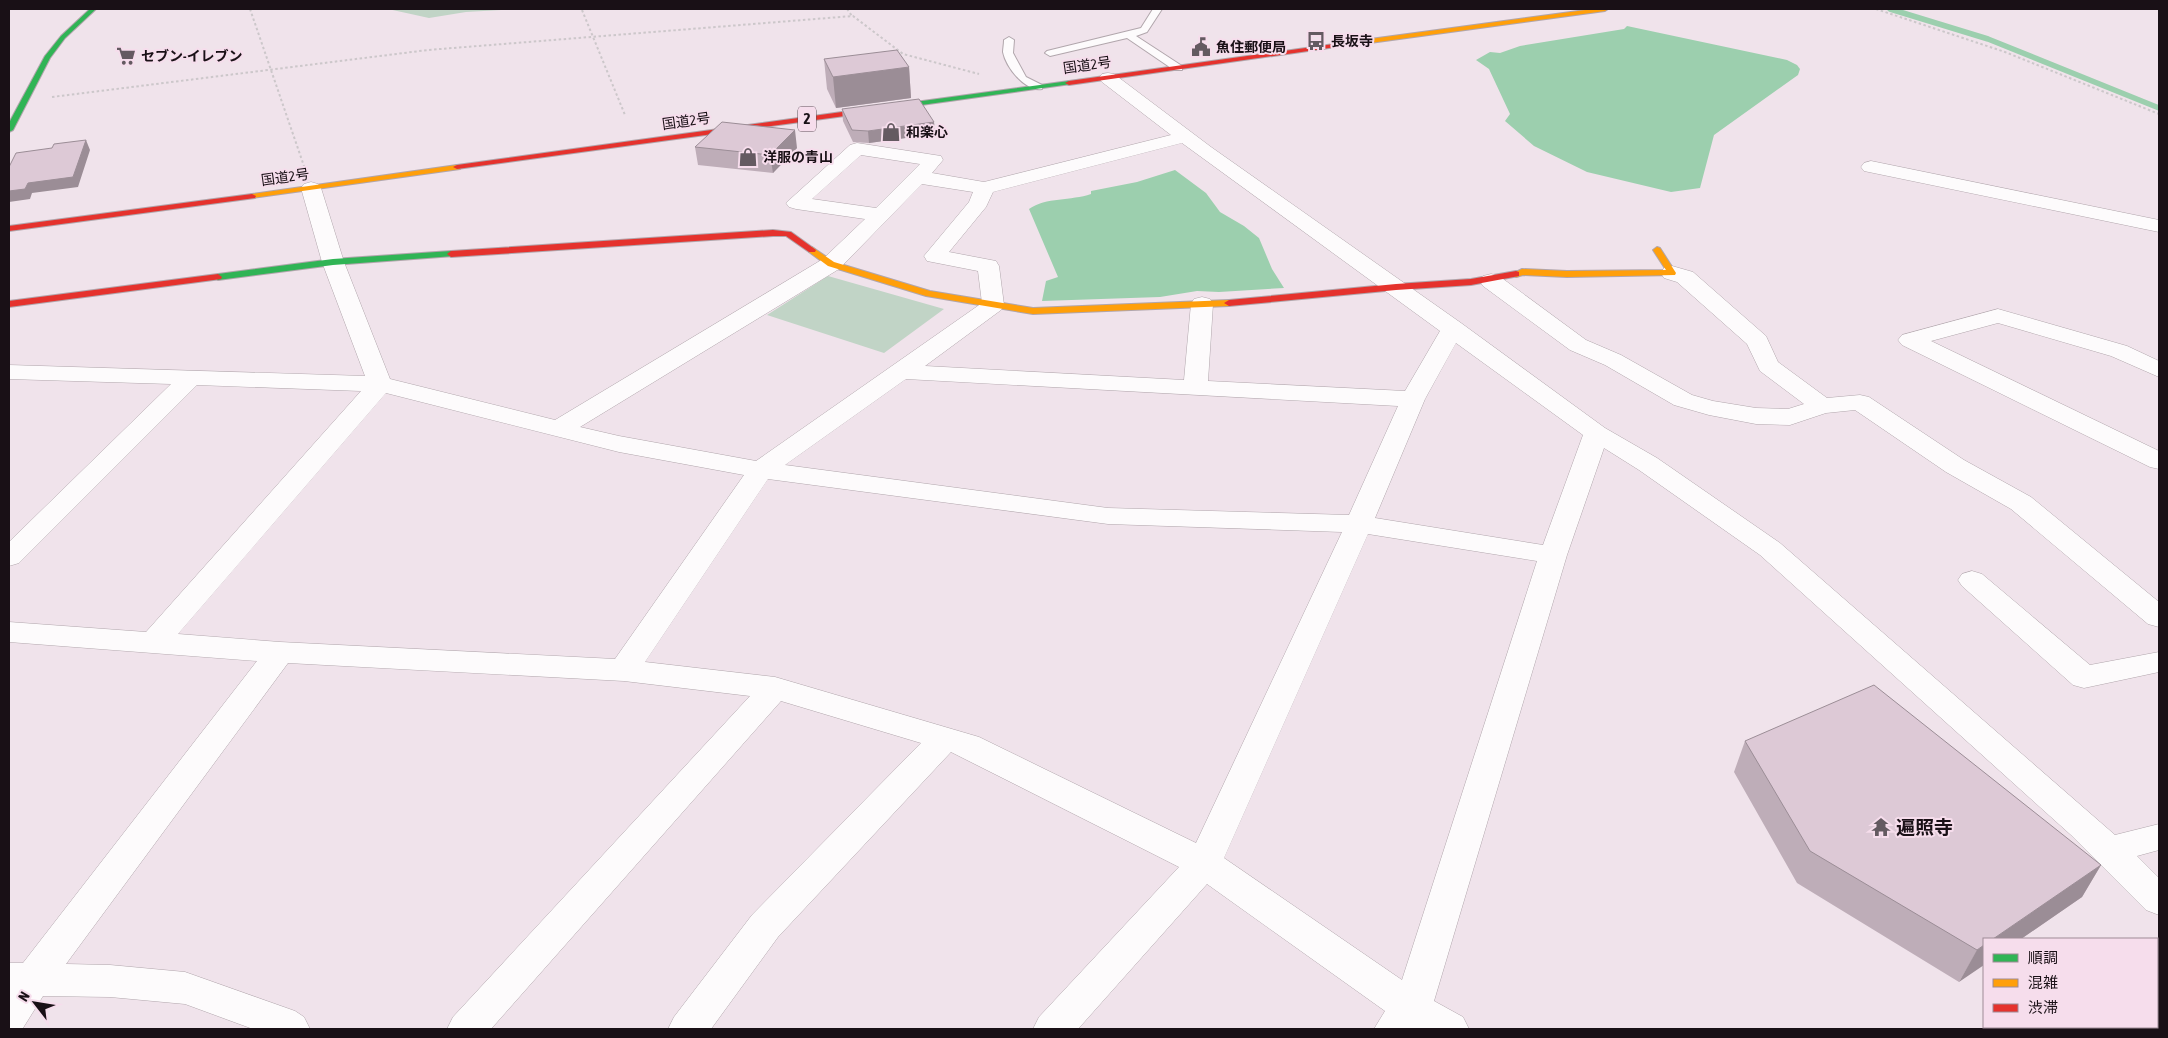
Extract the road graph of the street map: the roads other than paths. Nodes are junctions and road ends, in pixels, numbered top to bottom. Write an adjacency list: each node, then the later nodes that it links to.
1 (93, 9): 10 (main road)
2 (1157, 9): 4 (lane)
3 (1605, 9): 7 (main road, 国道2号 / 2)
4 (1129, 35): 6 (lane); 7 (lane)
5 (1009, 40): 9 (lane)
6 (1050, 53)
7 (1178, 68): 8 (main road, 国道2号 / 2)
8 (1108, 78): 9 (main road, 国道2号 / 2); 11 (street)
9 (1038, 87): 14 (main road, 国道2号 / 2)
10 (9, 130)
11 (1186, 137): 15 (street); 24 (street)
12 (1871, 167): 17 (street)
13 (918, 177): 15 (street); 16 (street); 16 (street)
14 (311, 188): 18 (main road, 国道2号 / 2); 20 (street)
15 (984, 188): 27 (street)
16 (882, 215): 21 (street)
17 (2159, 226)
18 (9, 229)
19 (1657, 250): 22 (main road)
20 (333, 262): 21 (main road); 25 (main road); 33 (street)
21 (831, 264): 27 (main road); 37 (street)
22 (1672, 273): 23 (main road); 36 (street)
23 (1491, 281): 24 (main road); 36 (street)
24 (1396, 287): 26 (main road); 28 (street)
25 (9, 304)
26 (1202, 304): 27 (main road); 34 (street)
27 (993, 305): 31 (street)
28 (1453, 328): 35 (street); 38 (street)
29 (2159, 370): 39 (street)
30 (9, 372): 32 (street)
31 (901, 372): 34 (street); 40 (street)
32 (190, 379): 33 (street); 43 (street)
33 (380, 384): 37 (street); 47 (street)
34 (1195, 388): 35 (street)
35 (1413, 398): 41 (street)
36 (1822, 406): 45 (street)
37 (558, 429): 40 (street)
38 (1596, 433): 42 (street); 54 (street)
39 (2159, 461)
40 (761, 470): 41 (street); 50 (street)
41 (1359, 524): 42 (street); 55 (street)
42 (1553, 555): 59 (street)
43 (9, 556)
44 (1972, 580): 49 (street)
45 (2159, 617)
46 (9, 632): 47 (street)
47 (155, 642): 48 (street)
48 (280, 652): 50 (street); 57 (street)
49 (2159, 662)
50 (624, 670): 51 (street)
51 (775, 688): 52 (street); 61 (street)
52 (946, 738): 55 (street); 62 (street)
53 (2159, 837): 54 (street)
54 (2107, 851): 56 (street)
55 (1204, 863): 59 (street); 63 (street)
56 (2159, 900)
57 (21, 979): 58 (street); 60 (street)
58 (9, 1016)
59 (1403, 1018): 64 (street)
60 (290, 1029)
61 (467, 1029)
62 (688, 1029)
63 (1053, 1029)
64 (1449, 1029)

